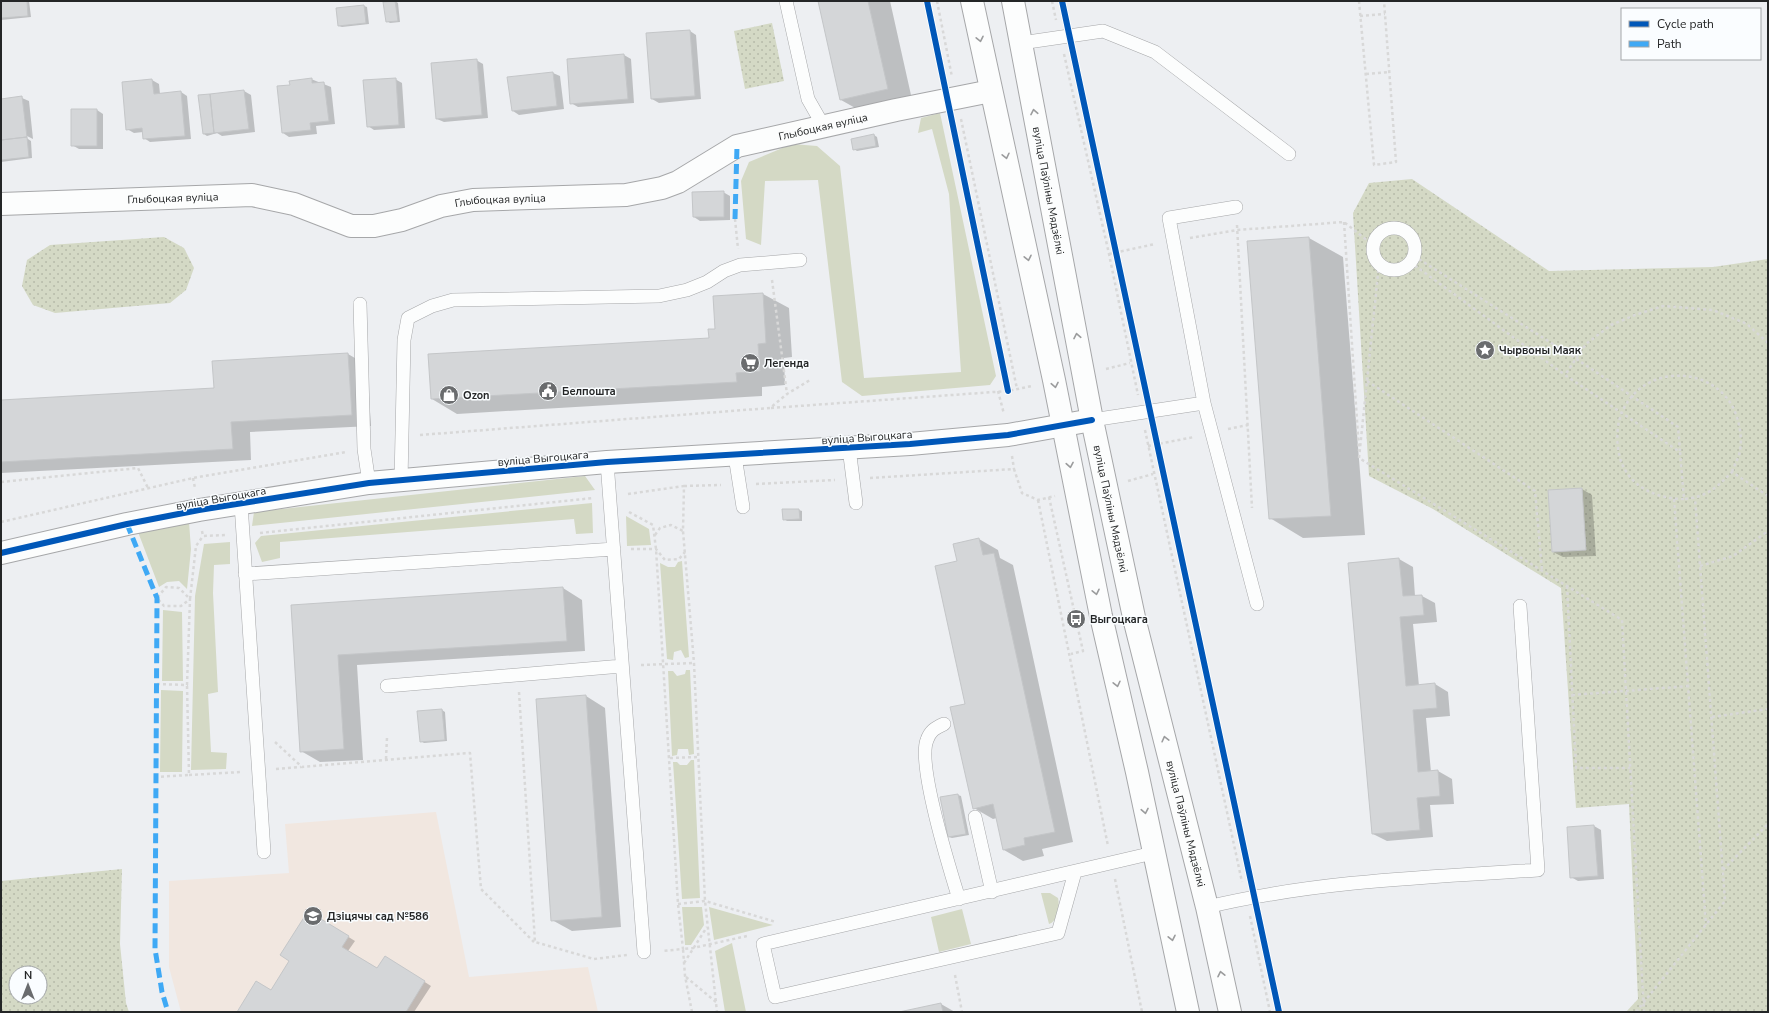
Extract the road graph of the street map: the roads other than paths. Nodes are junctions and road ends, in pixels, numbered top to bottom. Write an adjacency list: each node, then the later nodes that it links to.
1 (786, 1): 6 (lane)
2 (972, 1): 5 (street, one-way to 5)
3 (1013, 1): 4 (street, вуліца Паўліны Мядзёлкі)
4 (1021, 43): 7 (lane); 14 (street, вуліца Паўліны Мядзёлкі, one-way to 4)
5 (991, 90): 6 (street, Глыбоцкая вуліца); 15 (street, one-way to 15)
6 (824, 127): 8 (street, Глыбоцкая вуліца)
7 (1289, 154)
8 (1, 204)
9 (1236, 207): 13 (lane)
10 (1412, 259): 10 (lane)
11 (800, 260): 19 (lane)
12 (360, 304): 20 (lane)
13 (1204, 403): 14 (lane); 27 (lane)
14 (1092, 420): 15 (street, вуліца Выгоцкага); 38 (street, вуліца Паўліны Мядзёлкі, one-way to 14)
15 (1063, 427): 16 (street, вуліца Выгоцкага); 34 (street, one-way to 34)
16 (849, 448): 17 (street, вуліца Выгоцкага); 21 (lane)
17 (735, 456): 18 (street, вуліца Выгоцкага); 23 (lane)
18 (607, 462): 19 (street, вуліца Выгоцкага); 24 (lane)
19 (401, 481): 20 (street, вуліца Выгоцкага)
20 (368, 483): 22 (street, вуліца Выгоцкага)
21 (856, 503)
22 (240, 504): 25 (street, вуліца Выгоцкага); 26 (lane)
23 (743, 507)
24 (614, 549): 26 (lane); 29 (lane)
25 (1, 553)
26 (245, 574): 33 (lane)
27 (1257, 604)
28 (1520, 606): 38 (lane)
29 (622, 666): 30 (lane); 39 (lane)
30 (386, 686)
31 (944, 724): 37 (lane)
32 (975, 817): 36 (lane)
33 (264, 852)
34 (1153, 853): 35 (lane); 40 (street, one-way to 40)
35 (1075, 872): 36 (lane); 37 (lane)
36 (992, 892): 37 (lane)
37 (959, 899)
38 (1207, 907): 41 (street, вуліца Паўліны Мядзёлкі, one-way to 38)
39 (644, 952)
40 (1188, 1012)
41 (1230, 1012)

